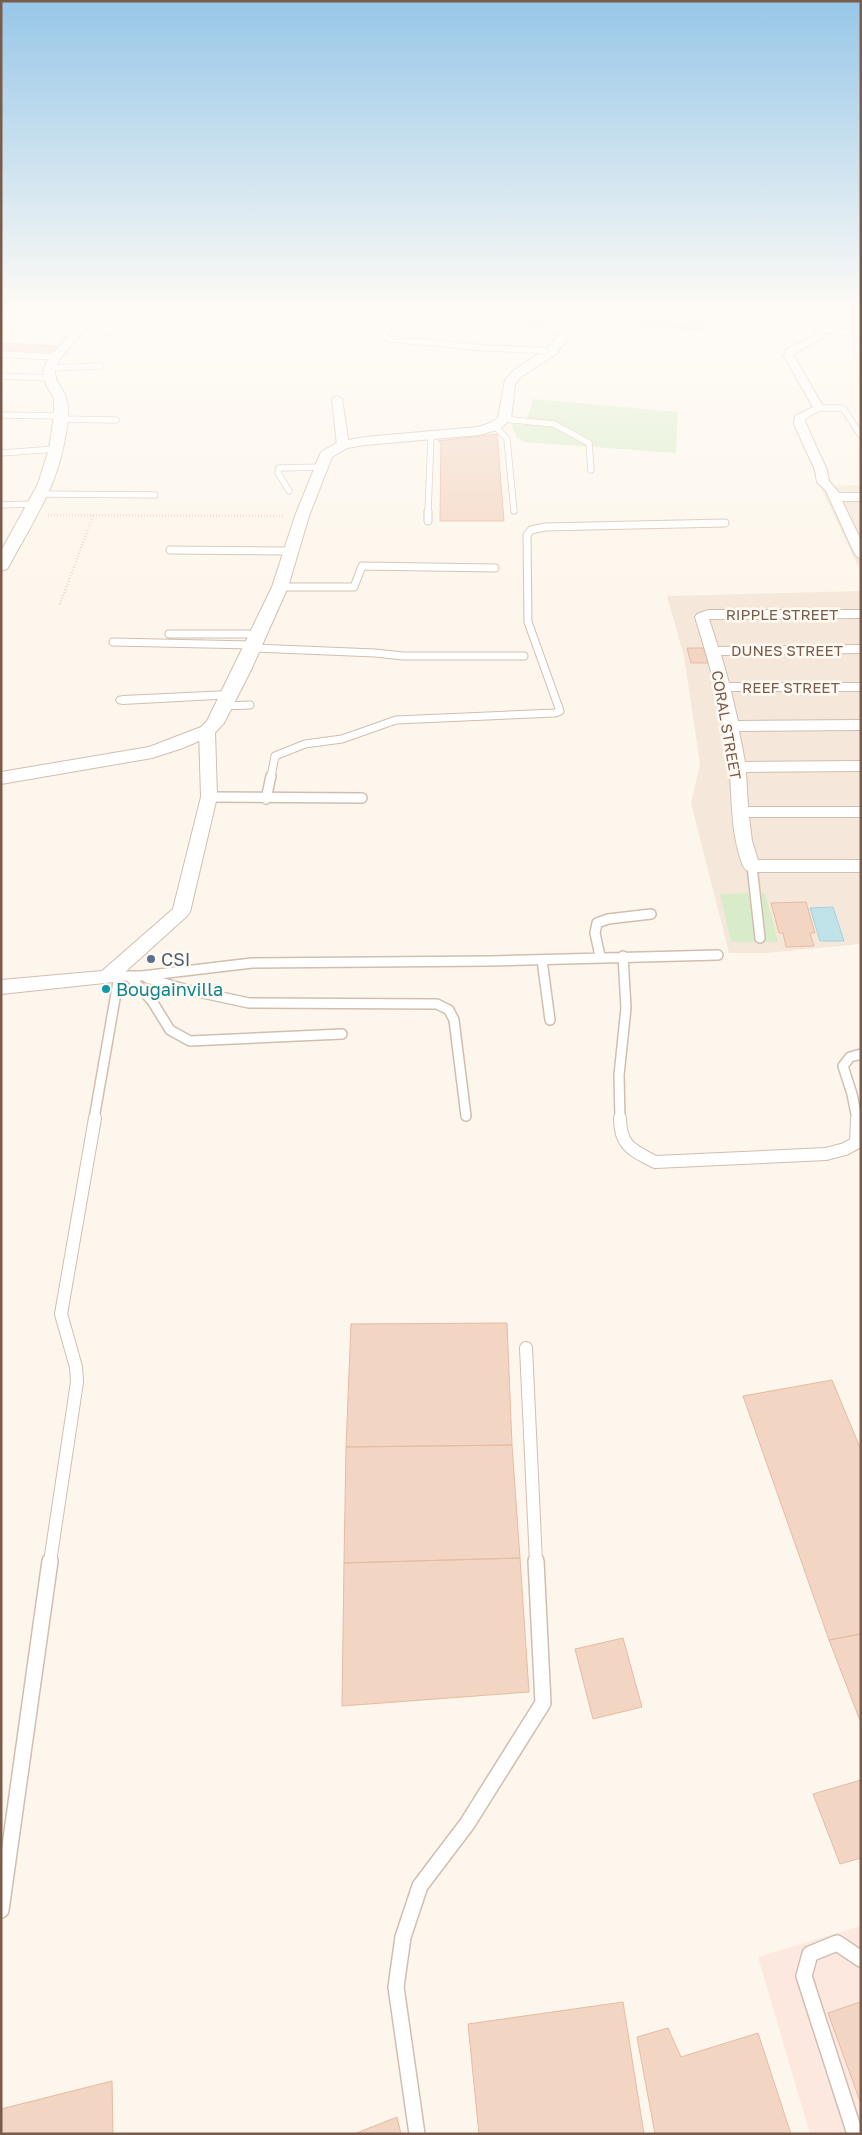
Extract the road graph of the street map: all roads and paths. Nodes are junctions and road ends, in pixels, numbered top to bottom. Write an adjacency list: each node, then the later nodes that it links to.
1 (60, 407): 6 (street)
2 (337, 407): 11 (street)
3 (504, 407): 8 (street)
4 (819, 408): 10 (lane); 17 (street)
5 (1, 415): 6 (lane)
6 (61, 418): 7 (lane); 12 (street)
7 (116, 420)
8 (499, 423): 9 (street); 15 (lane); 22 (lane)
9 (431, 436): 11 (street); 25 (lane)
10 (861, 436)
11 (343, 445): 14 (street)
12 (56, 449): 13 (lane); 21 (street)
13 (1, 452)
14 (320, 467): 16 (lane); 24 (street)
15 (591, 470)
16 (289, 491)
17 (833, 493): 19 (street); 27 (street)
18 (155, 496): 21 (lane)
19 (861, 497)
20 (1, 504): 21 (lane)
21 (34, 504): 23 (path); 31 (street)
22 (514, 511)
23 (93, 515): 24 (path); 34 (path)
24 (302, 516): 29 (street)
25 (428, 520)
26 (725, 523): 56 (lane)
27 (854, 526): 30 (street)
28 (170, 550): 29 (lane)
29 (291, 551): 33 (street)
30 (860, 554)
31 (1, 566)
32 (495, 568): 33 (lane)
33 (280, 587): 39 (street)
34 (60, 604)
35 (861, 614): 36 (street, RIPPLE STREET)
36 (704, 615): 41 (street, CORAL STREET)
37 (169, 634): 39 (lane)
38 (112, 642): 39 (lane)
39 (253, 642): 42 (lane); 46 (street)
40 (861, 649): 41 (street, DUNES STREET)
41 (714, 651): 43 (street, CORAL STREET)
42 (524, 656)
43 (722, 687): 44 (street, REEF STREET); 49 (street, CORAL STREET)
44 (861, 687)
45 (123, 700): 46 (street)
46 (226, 700): 47 (lane); 50 (street)
47 (250, 705)
48 (861, 725): 49 (street)
49 (731, 726): 52 (street, CORAL STREET)
50 (207, 731): 53 (street); 54 (street)
51 (861, 766): 52 (street)
52 (737, 767): 57 (street, CORAL STREET)
53 (1, 778)
54 (209, 797): 56 (lane); 67 (street)
55 (362, 798): 56 (lane)
56 (266, 799)
57 (740, 812): 58 (street); 59 (street, CORAL STREET)
58 (861, 812)
59 (752, 866): 60 (street); 62 (lane)
60 (861, 866)
61 (651, 914): 64 (lane)
62 (760, 938)
63 (718, 955): 65 (lane)
64 (600, 956): 65 (lane); 66 (lane)
65 (623, 956): 73 (lane)
66 (542, 960): 68 (lane); 71 (lane)
67 (113, 976): 69 (lane); 70 (street); 76 (lane)
68 (142, 976): 69 (lane); 74 (lane)
69 (130, 977): 72 (lane)
70 (1, 987)
71 (550, 1020)
72 (342, 1034)
73 (861, 1054)
74 (466, 1116)
75 (526, 1348): 78 (lane)
76 (1, 1910)
77 (861, 1959): 79 (lane)
78 (417, 2134)
79 (855, 2134)

